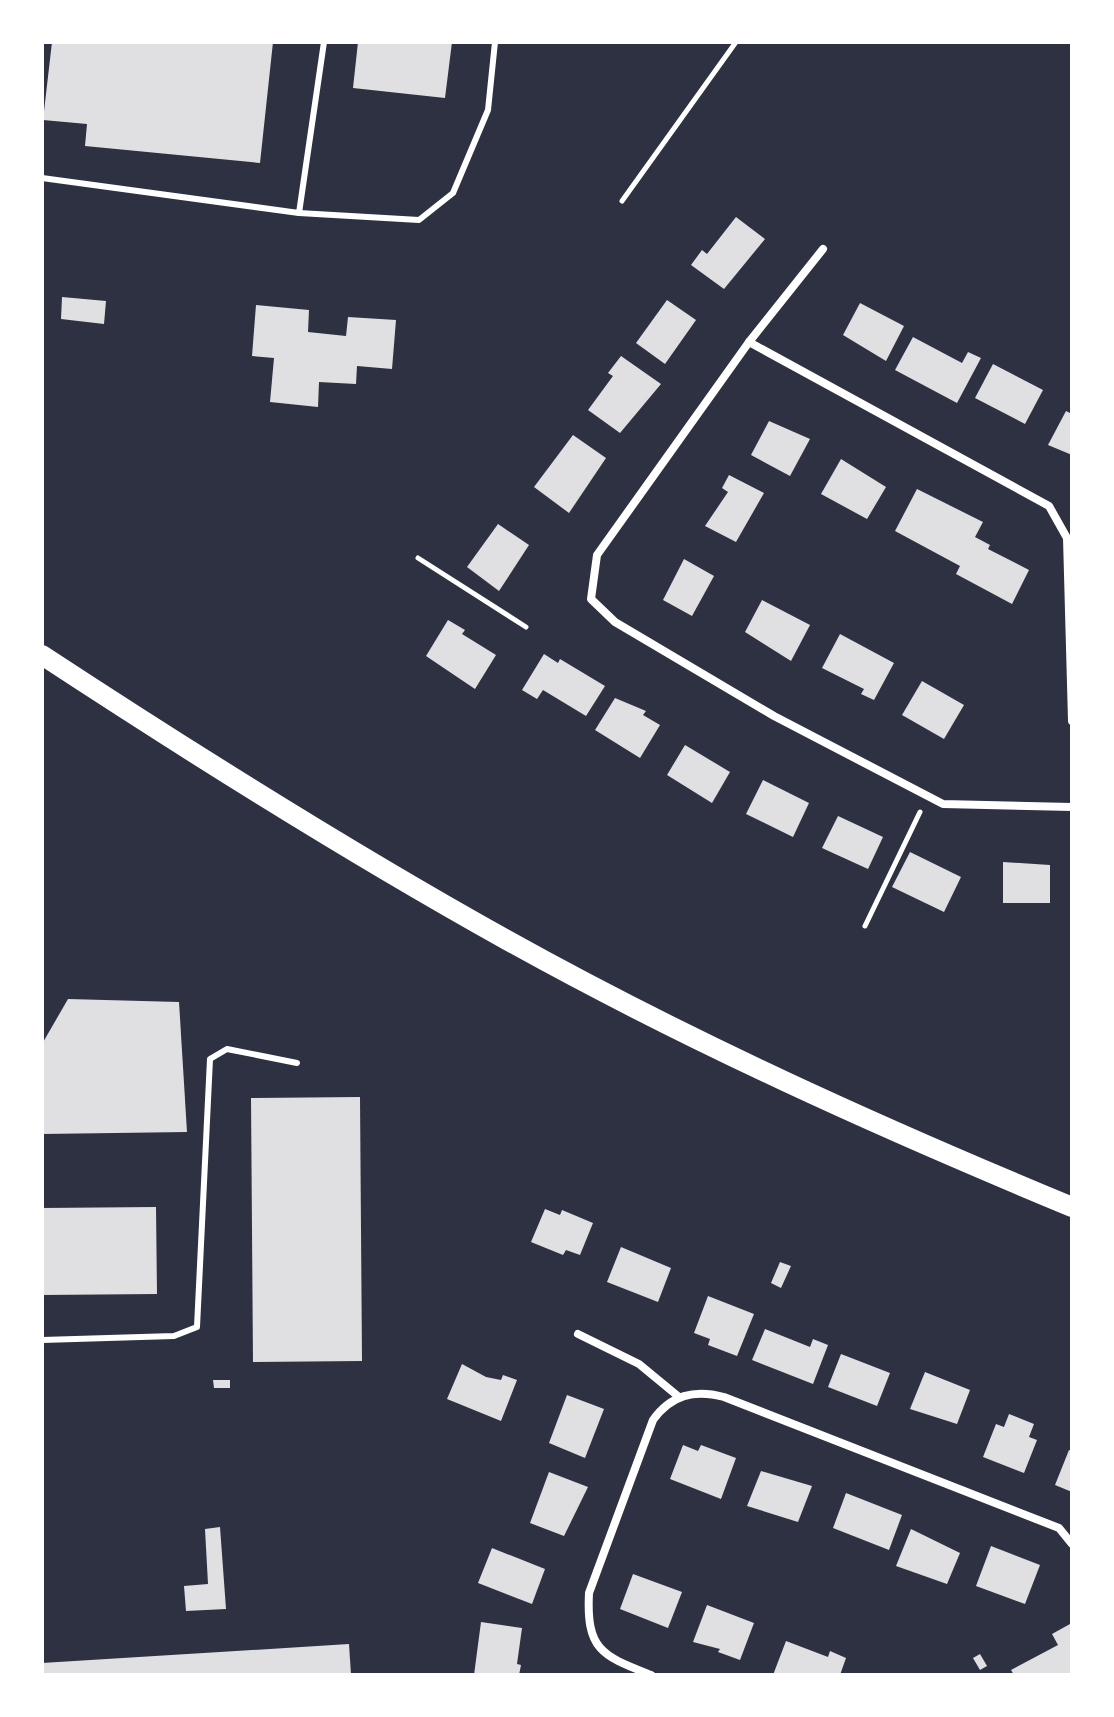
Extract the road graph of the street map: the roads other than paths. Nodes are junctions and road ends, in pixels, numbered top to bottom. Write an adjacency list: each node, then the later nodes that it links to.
1 (324, 42): 4 (lane)
2 (495, 42): 4 (lane)
3 (42, 178): 4 (lane)
4 (299, 213)
5 (823, 249): 6 (street)
6 (749, 342): 8 (street); 9 (street)
7 (42, 655): 11 (main road)
8 (1072, 721)
9 (1072, 807)
10 (297, 1063): 13 (lane)
11 (1072, 1207)
12 (578, 1334): 14 (street)
13 (42, 1340)
14 (679, 1397): 15 (street); 16 (street)
15 (1072, 1544)
16 (651, 1675)

